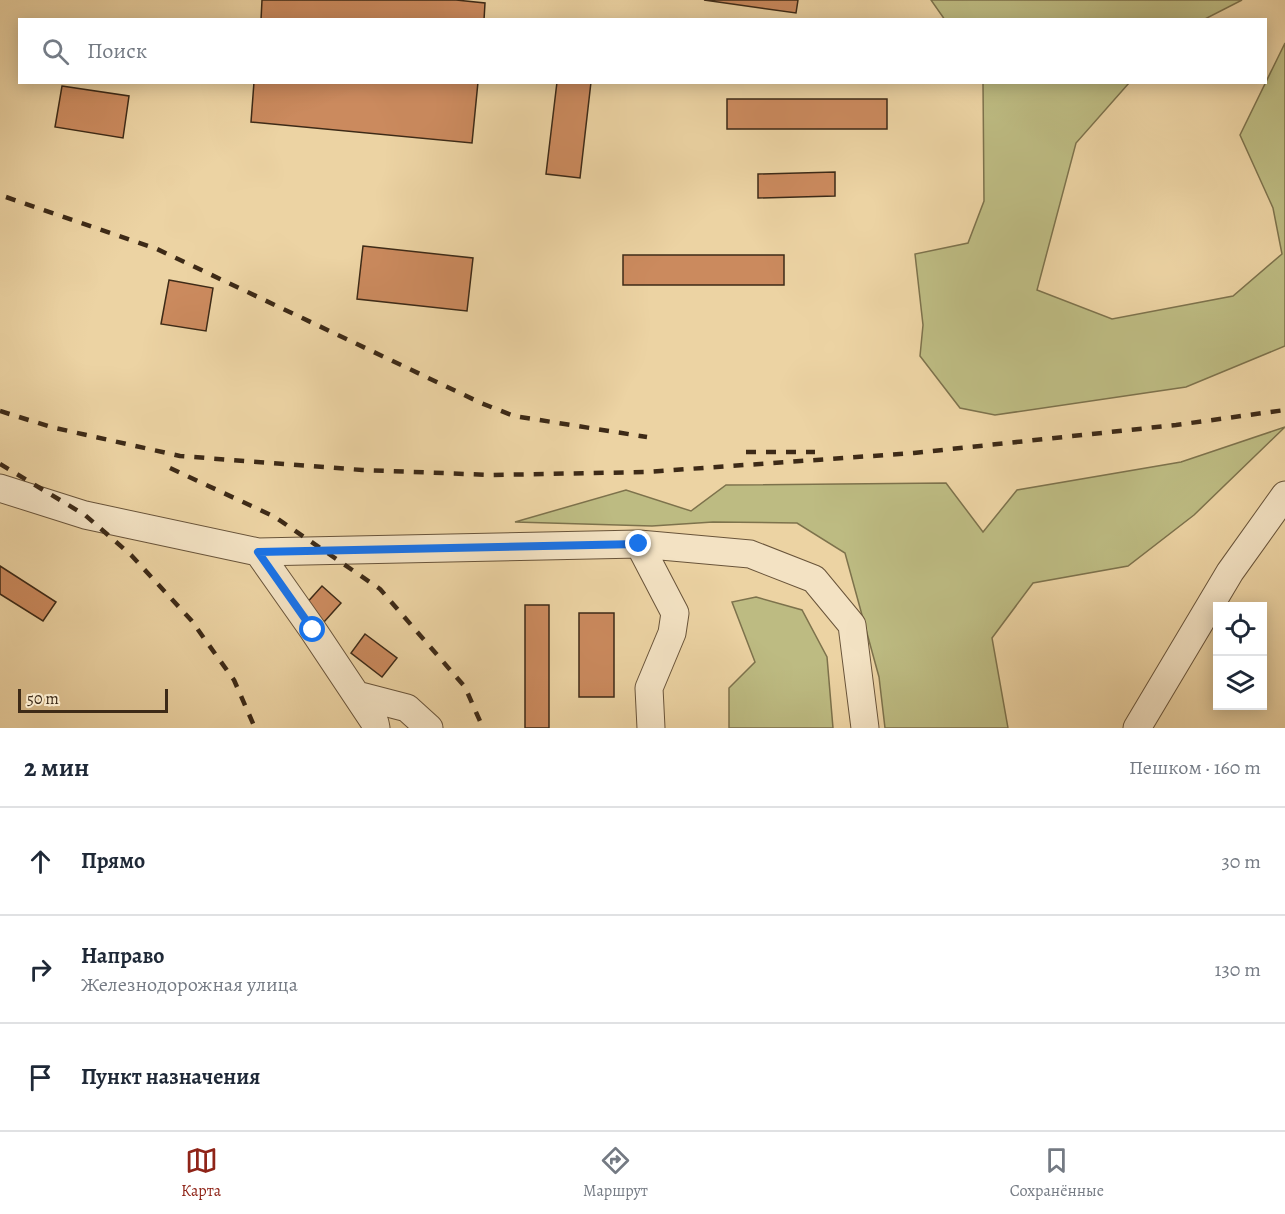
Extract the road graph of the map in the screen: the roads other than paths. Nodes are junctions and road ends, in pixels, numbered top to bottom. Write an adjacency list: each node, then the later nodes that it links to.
1 (0, 488): 4 (street)
2 (1285, 495): 10 (street)
3 (639, 544): 4 (street); 8 (street); 9 (street)
4 (258, 552): 5 (street)
5 (357, 695): 6 (street); 7 (street)
6 (376, 728)
7 (429, 728)
8 (651, 728)
9 (865, 728)
10 (1137, 728)

